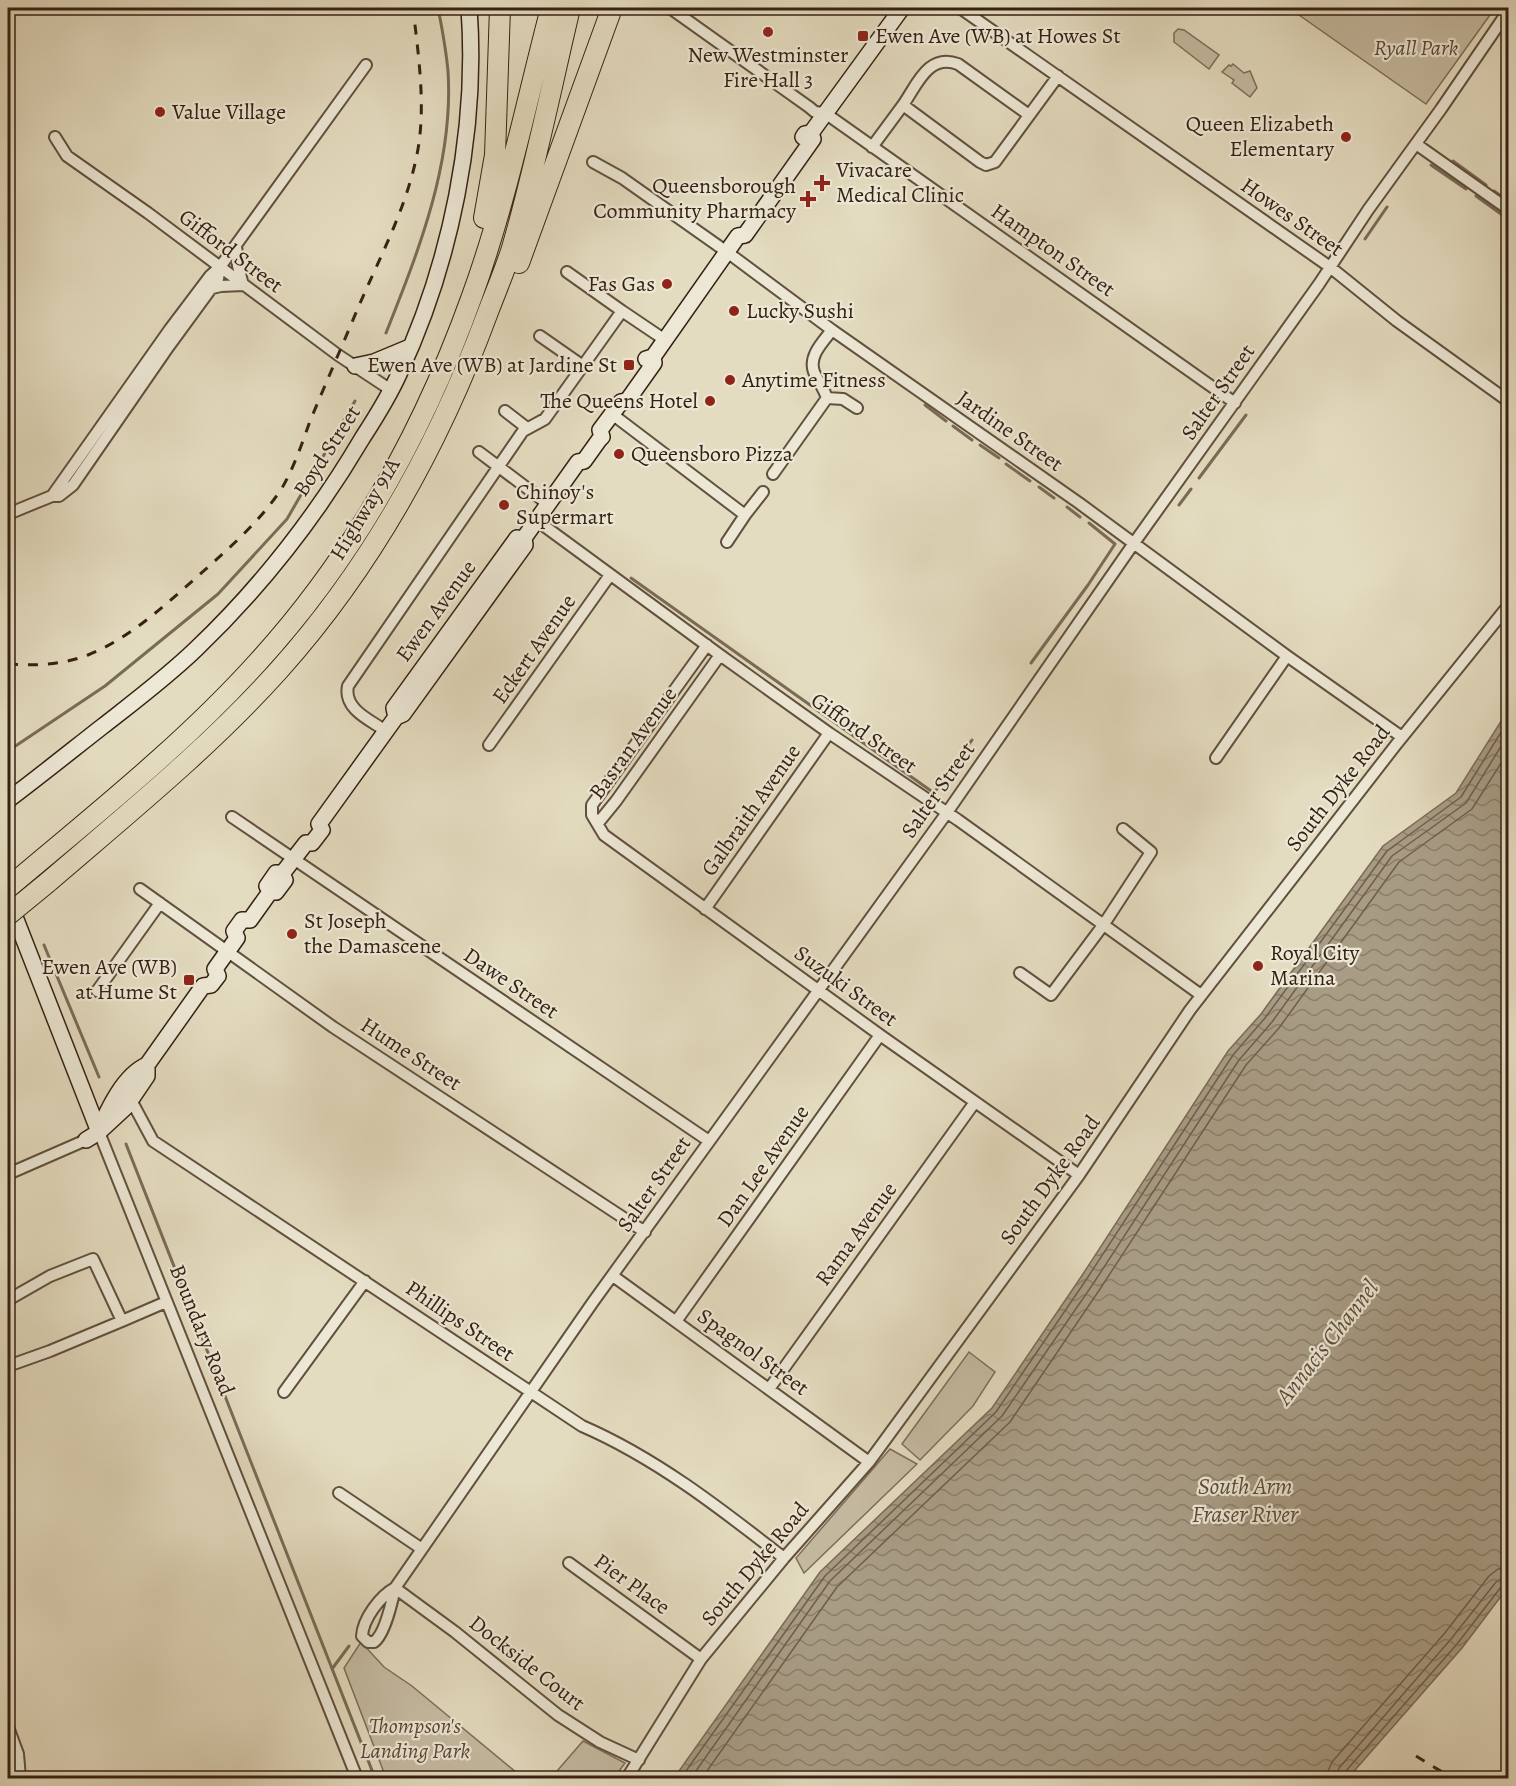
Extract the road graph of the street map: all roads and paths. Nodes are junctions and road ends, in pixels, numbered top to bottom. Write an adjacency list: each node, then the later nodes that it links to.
1 (469, 8): 32 (street, Boyd Street)
2 (500, 8): 27 (highway)
3 (550, 8): 27 (highway, Highway 91A)
4 (570, 8): 33 (highway, Highway 91A)
5 (612, 8): 33 (highway)
6 (670, 8): 13 (street, Hampton Street)
7 (902, 8): 13 (street, Ewen Avenue)
8 (960, 8): 11 (street, Howes Street)
9 (1509, 11): 16 (street, Salter Street)
10 (366, 65): 20 (street)
11 (1058, 76): 14 (street); 23 (street, Howes Street)
12 (903, 105): 14 (street); 14 (street); 17 (street)
13 (825, 113): 17 (street, Hampton Street); 21 (street, Ewen Avenue)
14 (1029, 115)
15 (56, 136): 22 (street, Gifford Street)
16 (1416, 144): 19 (street); 23 (street, Salter Street)
17 (872, 147): 39 (street, Hampton Street)
18 (593, 162): 21 (street, Jardine Street)
19 (1509, 209)
20 (236, 244): 22 (street); 25 (street)
21 (727, 252): 29 (street, Jardine Street); 31 (street, Ewen Avenue)
22 (220, 267): 25 (street, Gifford Street); 26 (street); 48 (street)
23 (1330, 267): 38 (street, Howes Street); 39 (street, Salter Street)
24 (567, 272): 28 (street)
25 (243, 285): 26 (street); 34 (street, Gifford Street)
26 (212, 288): 48 (street)
27 (473, 294): 71 (highway, Highway 91A)
28 (622, 311): 31 (street); 35 (street)
29 (832, 330): 37 (street); 54 (street, Jardine Street)
30 (540, 336): 35 (street)
31 (665, 340): 40 (street, Ewen Avenue)
32 (410, 347): 34 (street); 36 (street, Boyd Street)
33 (471, 359): 76 (highway, Highway 91A, bridge)
34 (356, 366): 36 (street, Gifford Street)
35 (583, 366): 43 (street)
36 (391, 390): 65 (street, Boyd Street)
37 (827, 398): 41 (street); 46 (street)
38 (1509, 401)
39 (1235, 403): 54 (street, Salter Street)
40 (616, 408): 49 (street, Ewen Avenue); 51 (street)
41 (857, 408)
42 (505, 411): 43 (street)
43 (527, 428): 45 (street)
44 (478, 452): 45 (street)
45 (499, 467): 49 (street); 60 (street)
46 (773, 474)
47 (763, 492): 51 (street)
48 (52, 496): 50 (street)
49 (548, 504): 52 (street, Ewen Avenue)
50 (8, 514)
51 (745, 515): 53 (street)
52 (536, 520): 55 (street, Gifford Street); 60 (street, Ewen Avenue)
53 (727, 542)
54 (1134, 543): 59 (street, Jardine Street); 66 (street, Salter Street)
55 (610, 575): 57 (street, Gifford Street); 63 (street, Eckert Avenue)
56 (1509, 606): 62 (street, South Dyke Road)
57 (707, 645): 58 (street, Gifford Street); 68 (street, Basran Avenue)
58 (720, 655): 61 (street, Gifford Street); 68 (street, Basran Avenue)
59 (1287, 656): 62 (street, Jardine Street); 64 (street)
60 (386, 731): 70 (street, Ewen Avenue)
61 (829, 733): 66 (street, Gifford Street); 75 (street, Galbraith Avenue)
62 (1402, 737): 82 (street, South Dyke Road)
63 (489, 745)
64 (1216, 758)
65 (11, 794)
66 (946, 814): 77 (street, Gifford Street); 80 (street, Salter Street)
67 (232, 817): 70 (street, Dawe Street)
68 (598, 823): 75 (street, Suzuki Street)
69 (1123, 829): 77 (street)
70 (293, 859): 78 (street, Ewen Avenue); 90 (street, Dawe Street)
71 (8, 888)
72 (140, 889): 74 (street, Hume Street)
73 (8, 899): 85 (street, Boundary Road)
74 (160, 903): 78 (street, Hume Street); 81 (street)
75 (705, 909): 80 (street, Suzuki Street)
76 (8, 915)
77 (1104, 924): 79 (street); 82 (street, Gifford Street)
78 (227, 951): 84 (street, Ewen Avenue); 93 (street, Hume Street)
79 (1020, 974)
80 (818, 989): 83 (street, Suzuki Street); 90 (street, Salter Street)
81 (97, 991)
82 (1202, 995): 92 (street, South Dyke Road)
83 (880, 1035): 88 (street, Suzuki Street); 98 (street, Dan Lee Avenue)
84 (147, 1065): 86 (street, Ewen Avenue); 87 (street, Ewen Avenue)
85 (82, 1090): 87 (street); 89 (street, Boundary Road)
86 (131, 1100): 89 (street, Ewen Avenue); 95 (street, Phillips Street)
87 (114, 1102): 89 (street, Ewen Avenue)
88 (975, 1102): 92 (street, Suzuki Street); 101 (street, Rama Avenue)
89 (92, 1136): 91 (street); 97 (street, Boundary Road)
90 (709, 1141): 93 (street, Salter Street)
91 (8, 1174)
92 (1079, 1175): 104 (street, South Dyke Road)
93 (645, 1232): 94 (street, Salter Street)
94 (613, 1276): 98 (street, Spagnol Street); 102 (street, Salter Street)
95 (365, 1281): 102 (street, Phillips Street); 103 (street)
96 (8, 1299): 99 (street)
97 (166, 1302): 99 (street); 114 (street, Boundary Road)
98 (676, 1320): 101 (street, Spagnol Street)
99 (122, 1321): 100 (street)
100 (8, 1366)
101 (769, 1389): 104 (street, Spagnol Street)
102 (530, 1391): 106 (street, Salter Street); 107 (street, Phillips Street)
103 (284, 1392)
104 (869, 1462): 107 (street, South Dyke Road)
105 (339, 1493): 106 (street)
106 (422, 1549): 109 (street, Salter Street)
107 (784, 1558): 110 (street, South Dyke Road)
108 (569, 1563): 110 (street, Pier Place)
109 (395, 1588): 109 (street, Salter Street); 112 (street, Dockside Court)
110 (701, 1659): 112 (street, South Dyke Road)
111 (8, 1726): 113 (street)
112 (639, 1760): 115 (street, South Dyke Road)
113 (20, 1779)
114 (357, 1779)
115 (627, 1779)

